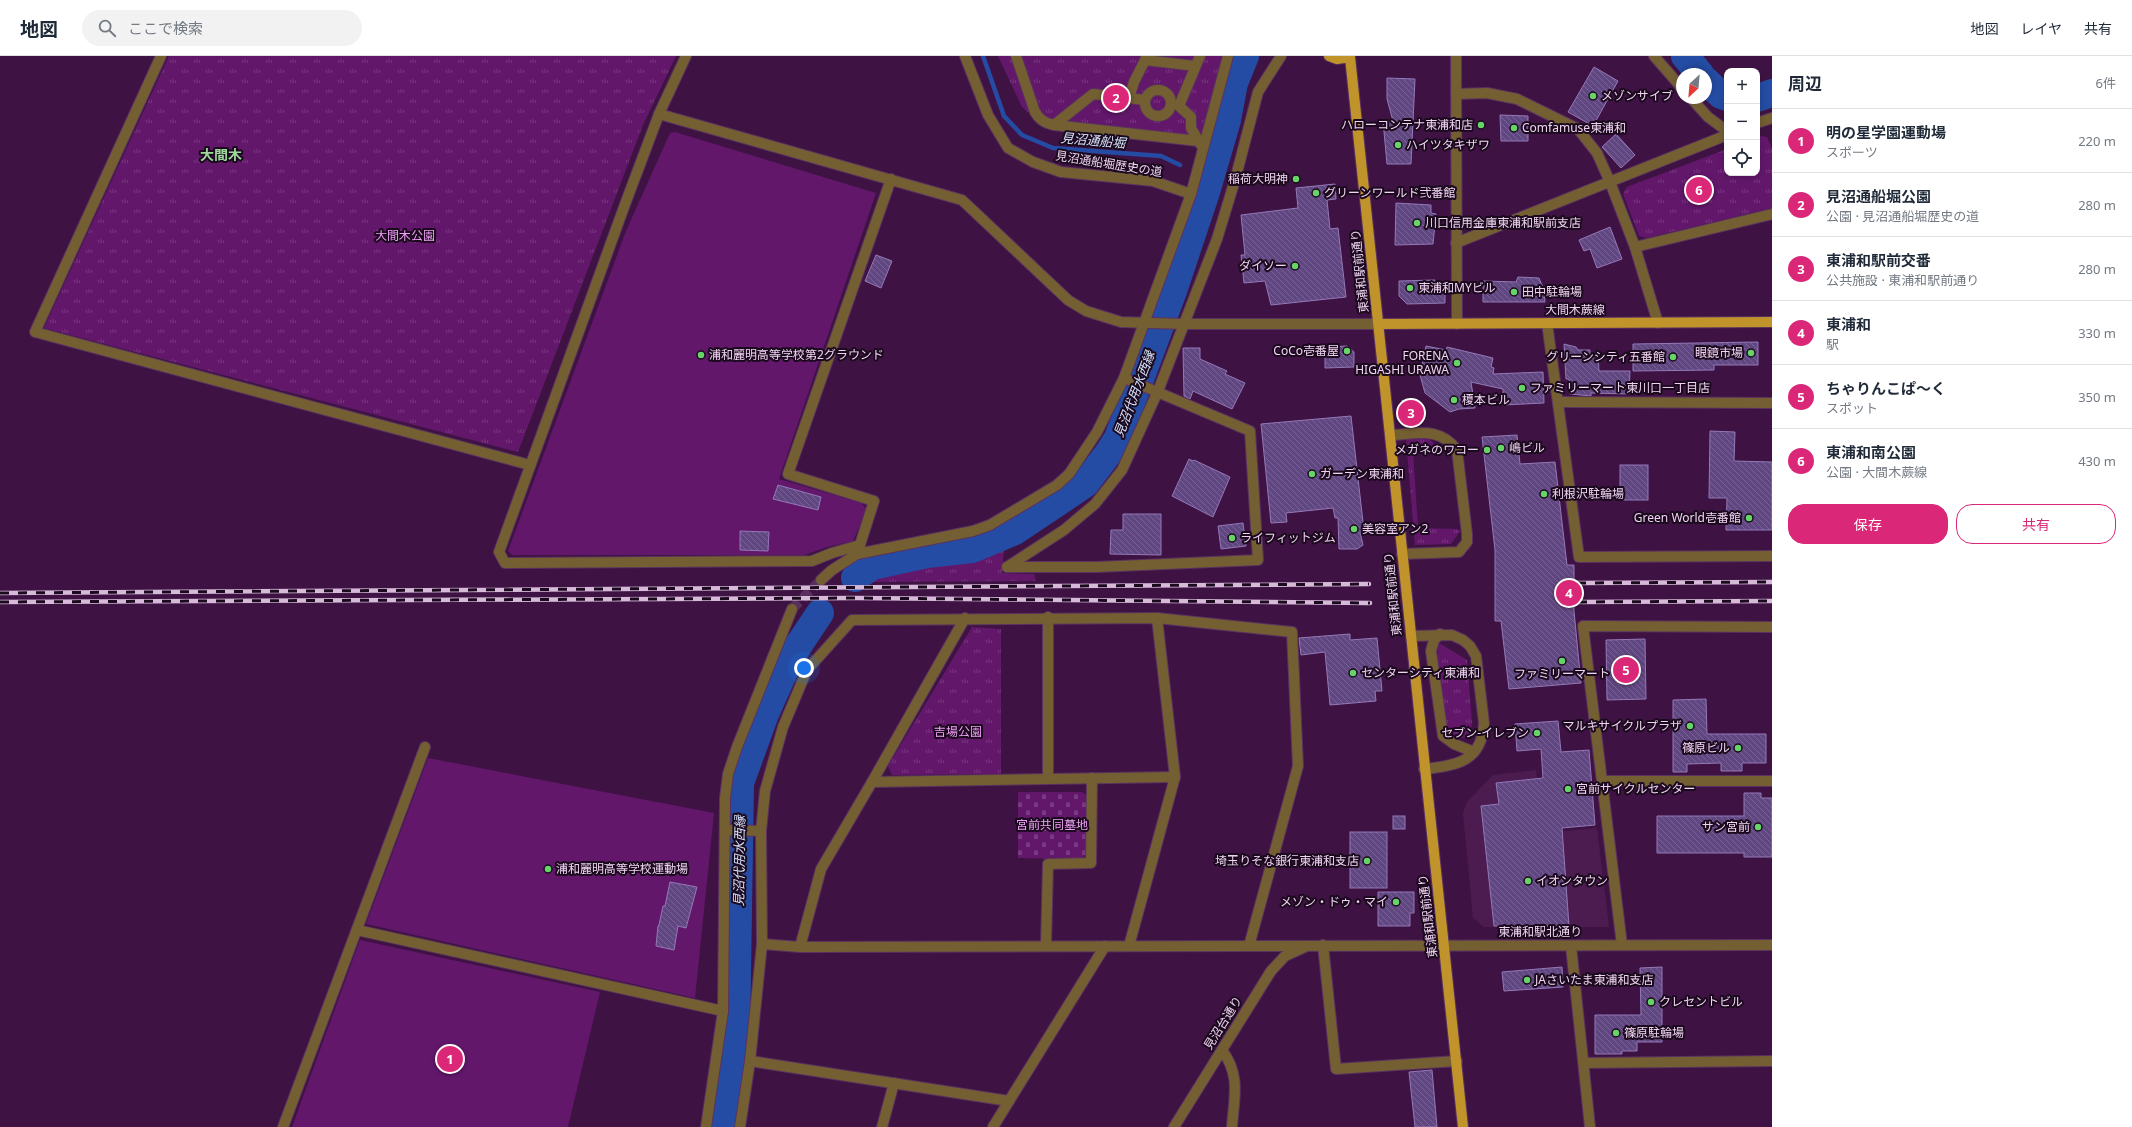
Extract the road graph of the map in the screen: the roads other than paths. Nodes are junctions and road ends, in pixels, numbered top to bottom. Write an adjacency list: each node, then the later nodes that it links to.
1 (161, 56): 44 (street)
2 (686, 56): 20 (street)
3 (965, 56): 28 (street, 見沼通船堀歴史の道)
4 (1016, 56): 23 (street)
5 (1200, 56): 13 (street)
6 (1228, 56): 28 (street)
7 (1281, 56): 36 (street)
8 (1330, 56): 11 (main road)
9 (1456, 56): 15 (street)
10 (1654, 56): 14 (street)
11 (1350, 57): 37 (main road, 東浦和駅前通り)
12 (1147, 58): 13 (street); 16 (street)
13 (1195, 66): 19 (street)
14 (1676, 81)
15 (1456, 94): 27 (street); 30 (street)
16 (1129, 98): 17 (street); 23 (street)
17 (1145, 100): 19 (street); 19 (street)
18 (1697, 104): 24 (street)
19 (1175, 106): 23 (street)
20 (659, 114): 26 (street); 44 (street)
21 (1771, 121): 22 (street)
22 (1760, 123)
23 (1054, 125)
24 (1724, 129)
25 (1724, 136): 27 (street)
26 (891, 179): 32 (street); 45 (street)
27 (1610, 182): 30 (street); 31 (street)
28 (1191, 194): 32 (street)
29 (1772, 214): 31 (street)
30 (1456, 243): 38 (street)
31 (1635, 247): 35 (street)
32 (1144, 322): 36 (street); 39 (street)
33 (1772, 322): 35 (main road, 大間木蕨線)
34 (1547, 323): 35 (main road, 大間木蕨線); 38 (main road, 大間木蕨線); 41 (street)
35 (1658, 323)
36 (1184, 324): 37 (street); 40 (street)
37 (1379, 324): 38 (main road, 大間木蕨線); 43 (main road, 東浦和駅前通り)
38 (1457, 324)
39 (1124, 378): 40 (street); 45 (street)
40 (1158, 391): 40 (street)
41 (1558, 402): 42 (street); 47 (street)
42 (1772, 403)
43 (1390, 436): 46 (main road, 東浦和駅前通り); 46 (street)
44 (530, 465): 45 (street)
45 (858, 550): 48 (street)
46 (1402, 554): 55 (main road, 東浦和駅前通り)
47 (1772, 556)
48 (821, 580)
49 (792, 609): 65 (street)
50 (1048, 617): 51 (street); 52 (street); 61 (street)
51 (965, 618): 64 (street); 66 (street)
52 (1157, 618): 59 (street); 76 (street)
53 (1772, 627): 62 (street)
54 (1440, 634): 55 (street); 57 (street); 57 (street)
55 (1411, 636): 58 (main road, 東浦和駅前通り)
56 (425, 747): 67 (street)
57 (1474, 752): 58 (street)
58 (1424, 769): 70 (main road, 東浦和駅前通り)
59 (1175, 777): 60 (street); 75 (street)
60 (1092, 778): 61 (street); 73 (street)
61 (1048, 779): 64 (street)
62 (1603, 781): 63 (street); 71 (street)
63 (1772, 781)
64 (872, 782): 79 (street)
65 (725, 830): 66 (street); 80 (street)
66 (760, 831): 68 (street)
67 (356, 930): 80 (street); 88 (street)
68 (762, 944): 79 (street, 東浦和駅北通り); 82 (street)
69 (1323, 945): 70 (street, 東浦和駅北通り); 77 (street, 東浦和駅北通り); 83 (street)
70 (1445, 945): 78 (street, 東浦和駅北通り); 83 (main road, 東浦和駅前通り)
71 (1622, 945): 72 (street, 東浦和駅北通り); 78 (street, 東浦和駅北通り)
72 (1772, 945)
73 (1046, 946): 74 (street, 東浦和駅北通り); 79 (street, 東浦和駅北通り)
74 (1105, 946): 75 (street, 東浦和駅北通り); 87 (street)
75 (1129, 946): 76 (street, 東浦和駅北通り)
76 (1249, 946): 77 (street, 東浦和駅北通り)
77 (1307, 946): 81 (street, 見沼台通り)
78 (1571, 946): 85 (street)
79 (800, 947)
80 (723, 1011): 89 (street)
81 (1222, 1050): 93 (street, 見沼台通り); 94 (street)
82 (750, 1061): 86 (street); 90 (street)
83 (1457, 1061): 95 (main road, 東浦和駅前通り)
84 (1772, 1061): 85 (street)
85 (1584, 1063): 96 (street)
86 (894, 1083): 87 (street); 91 (street)
87 (1009, 1101): 92 (street)
88 (284, 1127)
89 (706, 1127)
90 (740, 1127)
91 (882, 1127)
92 (992, 1127)
93 (1174, 1127)
94 (1232, 1127)
95 (1463, 1127)
96 (1590, 1127)

